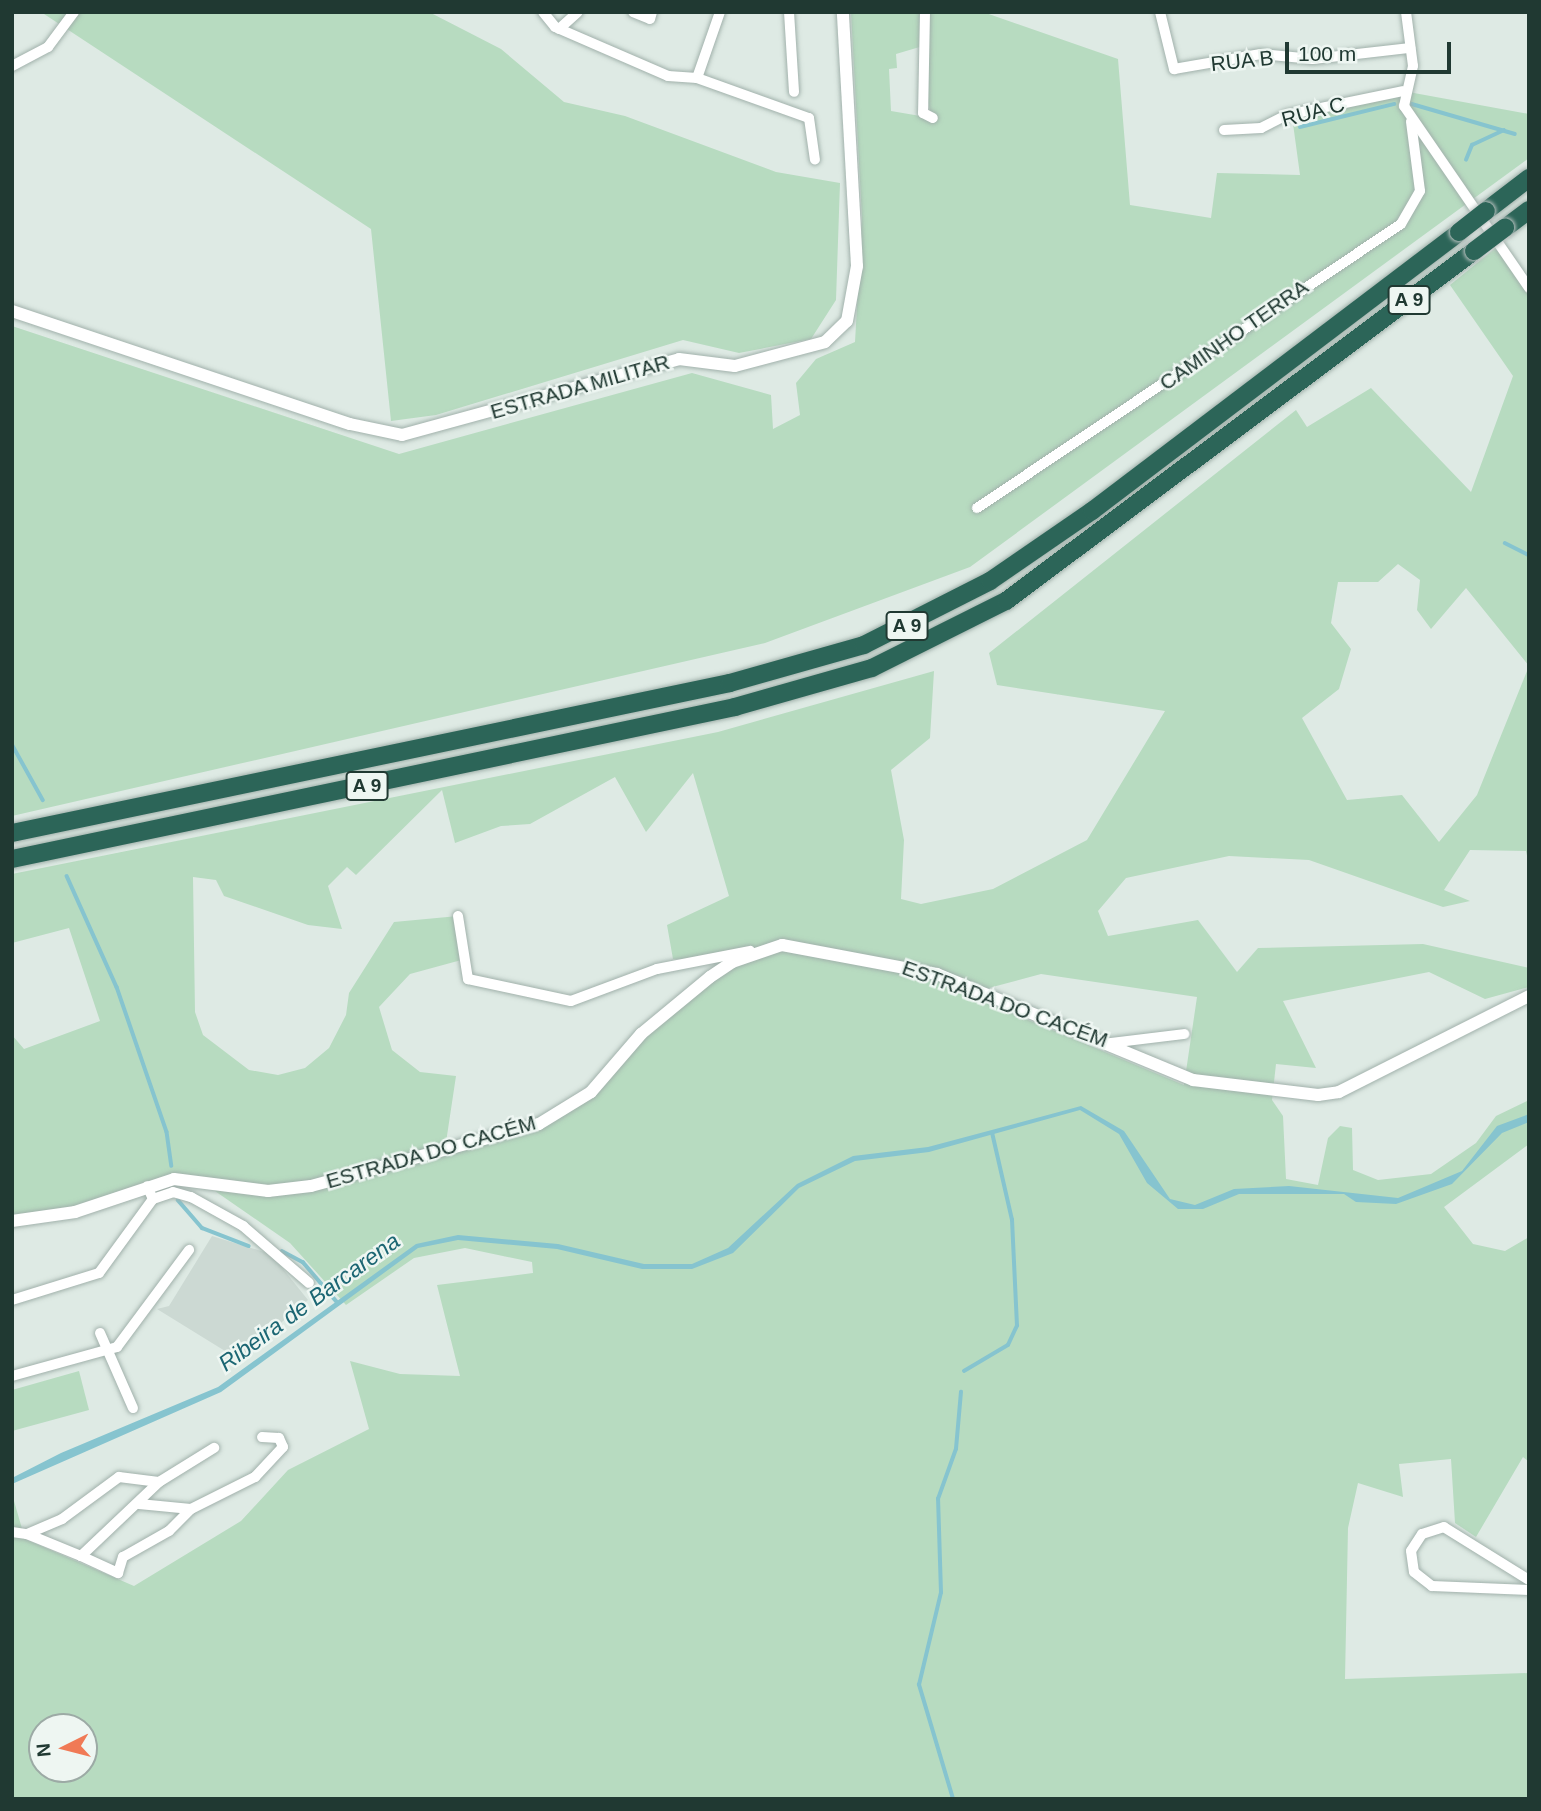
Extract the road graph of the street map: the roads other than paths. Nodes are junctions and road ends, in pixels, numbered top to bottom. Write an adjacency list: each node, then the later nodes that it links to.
1 (74, 12): 14 (street)
2 (543, 12): 12 (street)
3 (578, 12): 12 (street)
4 (633, 12): 5 (street)
5 (652, 12)
6 (720, 12): 15 (street)
7 (789, 12): 17 (street)
8 (843, 12): 25 (street, ESTRADA MILITAR)
9 (925, 12): 18 (street)
10 (1160, 12): 13 (street, RUA B)
11 (1406, 12): 13 (street)
12 (559, 29): 15 (street)
13 (1410, 48): 16 (street)
14 (12, 65)
15 (697, 78): 21 (street)
16 (1403, 91): 19 (street); 20 (street, RUA C)
17 (794, 92)
18 (933, 118)
19 (1411, 122): 24 (street); 26 (street, CAMINHO TERRA)
20 (1224, 130)
21 (815, 160)
22 (1529, 178): 27 (highway, A 9, bridge)
23 (1529, 210): 28 (highway, A 9, bridge)
24 (1529, 288)
25 (12, 311)
26 (977, 508)
27 (12, 833)
28 (12, 859)
29 (458, 916): 30 (street)
30 (761, 950): 33 (street, ESTRADA DO CACÉM); 34 (street, ESTRADA DO CACÉM)
31 (1529, 996): 33 (street, ESTRADA DO CACÉM)
32 (1184, 1034): 33 (street)
33 (1110, 1043)
34 (147, 1186): 35 (street); 36 (street, ESTRADA DO CACÉM)
35 (153, 1199): 38 (street); 39 (street)
36 (12, 1221)
37 (188, 1250): 41 (street)
38 (309, 1283)
39 (12, 1300)
40 (100, 1333): 41 (street)
41 (108, 1351): 42 (street); 43 (street)
42 (12, 1376)
43 (133, 1408)
44 (262, 1437): 48 (street)
45 (214, 1448): 46 (street)
46 (159, 1482): 47 (street); 50 (street)
47 (139, 1504): 48 (street); 51 (street)
48 (191, 1509): 51 (street)
49 (12, 1532): 50 (street)
50 (27, 1534): 51 (street)
51 (81, 1556)
52 (1529, 1580): 53 (street)
53 (1529, 1590)

